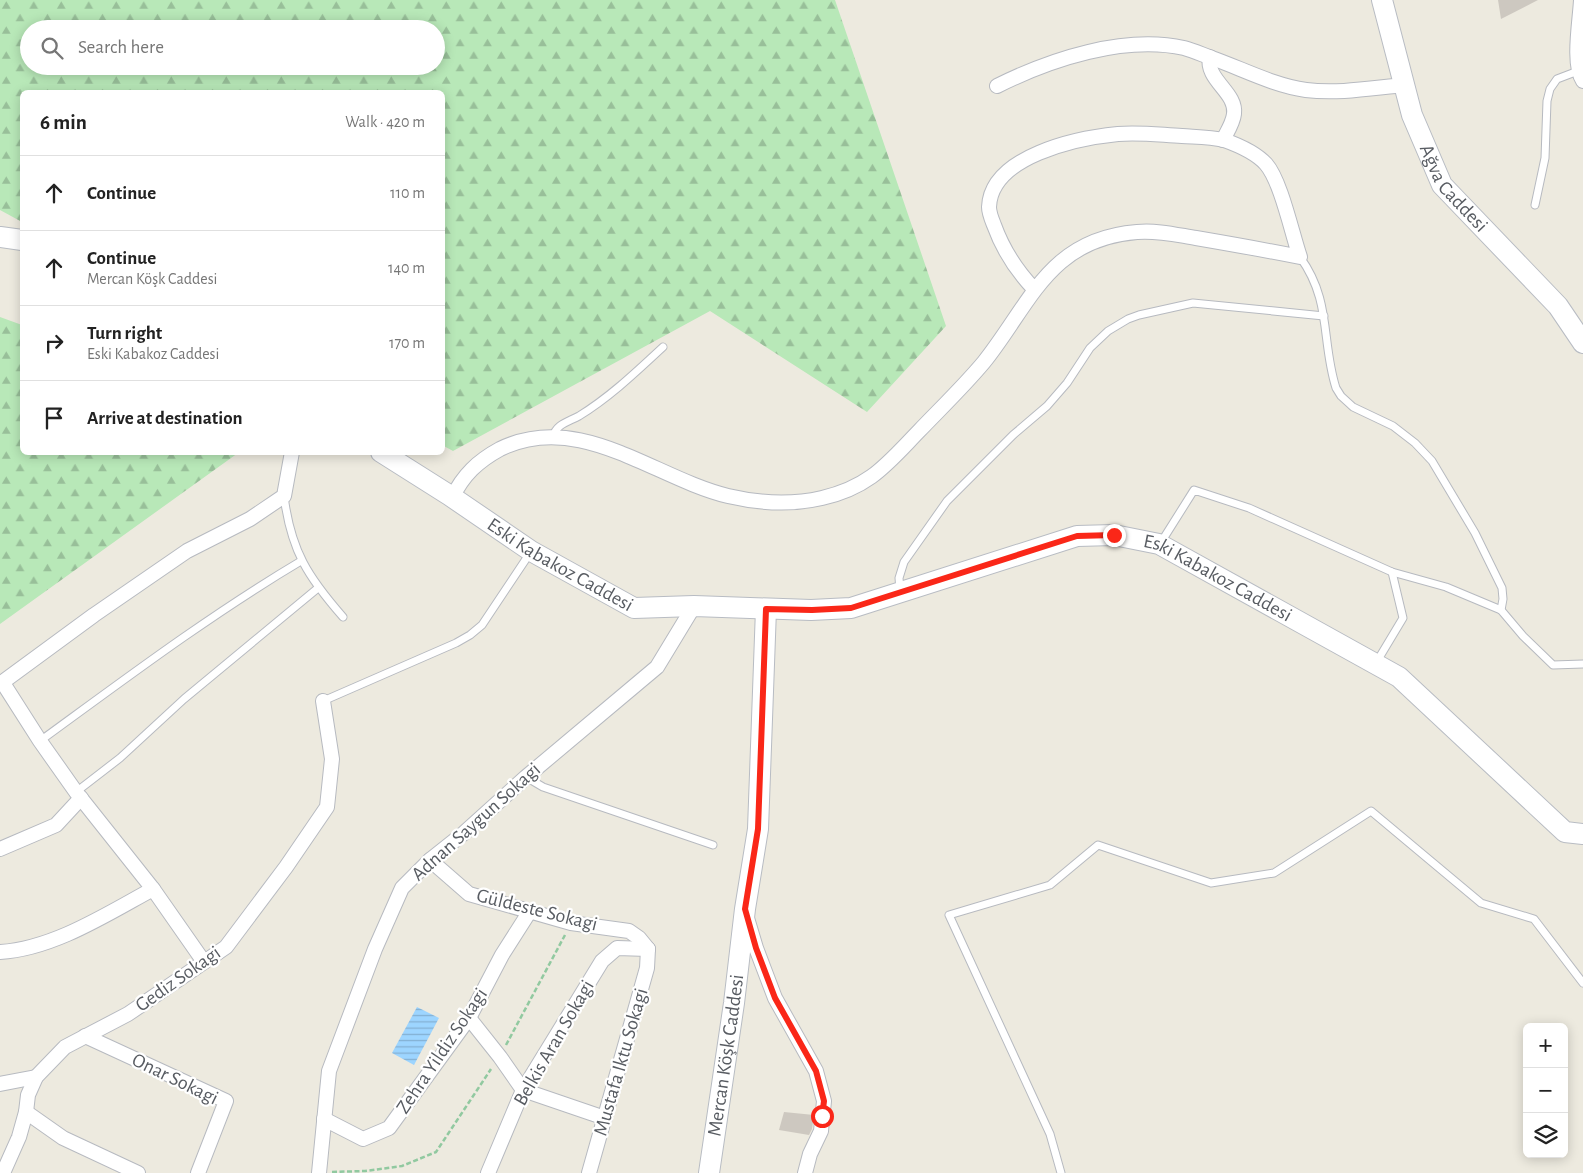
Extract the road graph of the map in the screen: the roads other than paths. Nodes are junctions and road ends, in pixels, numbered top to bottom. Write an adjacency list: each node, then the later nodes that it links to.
1 (1382, 0): 6 (street, Ağva Caddesi)
2 (1581, 0): 4 (street)
3 (1210, 57): 5 (street); 6 (street); 7 (street)
4 (1580, 76): 8 (lane)
5 (997, 86)
6 (1404, 86): 14 (street, Ağva Caddesi)
7 (1223, 140): 11 (street); 12 (street)
8 (1535, 205)
9 (0, 237): 10 (street)
10 (20, 240)
11 (1300, 257): 12 (street); 13 (lane)
12 (1034, 289): 16 (street)
13 (1324, 316): 26 (lane); 29 (lane)
14 (1583, 343)
15 (663, 347): 16 (lane)
16 (553, 437): 20 (street)
17 (291, 455): 19 (street)
18 (386, 455): 20 (street, Eski Kabakoz Caddesi)
19 (284, 496): 23 (lane); 33 (street)
20 (452, 498): 22 (street, Eski Kabakoz Caddesi)
21 (1160, 544): 24 (lane); 26 (street, Eski Kabakoz Caddesi); 31 (street, Eski Kabakoz Caddesi)
22 (531, 551): 27 (street, Eski Kabakoz Caddesi); 34 (lane)
23 (302, 561): 25 (lane); 35 (lane)
24 (1392, 572): 29 (lane); 31 (lane)
25 (318, 588): 30 (lane); 37 (lane)
26 (901, 593): 28 (street, Eski Kabakoz Caddesi)
27 (694, 606): 28 (street, Eski Kabakoz Caddesi); 36 (street, Adnan Saygun Sokagi)
28 (766, 609): 43 (street, Mercan Köşk Caddesi)
29 (1501, 610): 32 (lane)
30 (343, 617)
31 (1376, 664): 38 (street, Eski Kabakoz Caddesi)
32 (1583, 664)
33 (1, 684): 35 (street)
34 (324, 702): 47 (street, Gediz Sokagi)
35 (40, 741): 37 (street)
36 (526, 776): 39 (lane); 41 (street, Adnan Saygun Sokagi)
37 (78, 795): 40 (street); 42 (street)
38 (1583, 834)
39 (713, 845)
40 (0, 848)
41 (430, 860): 44 (street, Güldeste Sokagi); 56 (street, Adnan Saygun Sokagi)
42 (153, 889): 46 (street); 47 (street)
43 (745, 909): 63 (street, Mercan Köşk Caddesi); 64 (street)
44 (530, 911): 45 (street, Güldeste Sokagi); 49 (street, Zehra Yildiz Sokagi)
45 (648, 949): 53 (street, Belkis Aran Sokagi); 55 (street, Mustafa Iktu Sokagi)
46 (0, 952)
47 (204, 962): 50 (street, Gediz Sokagi)
48 (1583, 983): 65 (lane)
49 (469, 1018): 53 (street); 56 (street, Zehra Yildiz Sokagi)
50 (85, 1036): 51 (street, Gediz Sokagi); 60 (street, Onar Sokagi)
51 (36, 1077): 52 (street); 54 (street, Gediz Sokagi)
52 (0, 1084)
53 (523, 1090): 55 (street); 61 (street, Belkis Aran Sokagi)
54 (26, 1112): 58 (street, Gediz Sokagi); 59 (street)
55 (605, 1118): 62 (street, Mustafa Iktu Sokagi)
56 (324, 1119): 57 (street, Adnan Saygun Sokagi)
57 (319, 1172)
58 (3, 1173)
59 (138, 1173)
60 (198, 1173)
61 (488, 1173)
62 (589, 1173)
63 (709, 1173)
64 (805, 1173)
65 (1061, 1173)

